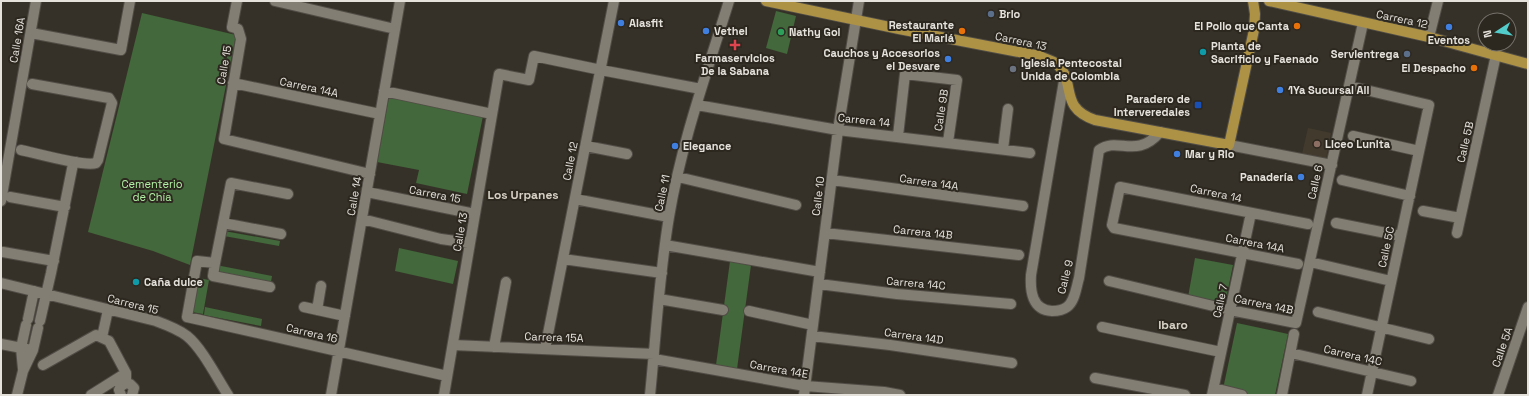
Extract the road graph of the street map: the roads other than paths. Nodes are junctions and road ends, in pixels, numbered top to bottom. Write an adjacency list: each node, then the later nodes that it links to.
1 (36, 1): 16 (street, Calle 16A)
2 (130, 1): 16 (street)
3 (237, 1): 22 (street, Calle 15)
4 (275, 1): 15 (street)
5 (400, 1): 15 (street, Calle 14)
6 (614, 1): 20 (street, Calle 12)
7 (729, 1): 25 (street, Calle 11)
8 (766, 1): 13 (main road, Carrera 13)
9 (859, 1): 13 (street, Calle 10)
10 (1253, 1): 36 (main road)
11 (1269, 1): 14 (main road, Carrera 12)
12 (1438, 1): 17 (street)
13 (855, 20): 21 (main road, Carrera 13); 31 (street, Calle 10)
14 (1363, 23): 17 (main road, Carrera 12); 24 (street, Calle 6)
15 (395, 29): 26 (street, Calle 14)
16 (31, 32): 52 (street, Calle 16A)
17 (1429, 37): 18 (main road, Carrera 12)
18 (1496, 56): 19 (main road, Carrera 12); 61 (street, Calle 5B)
19 (1528, 64)
20 (601, 70): 25 (street); 30 (street, Calle 13); 37 (street, Calle 12)
21 (1065, 75): 32 (main road, Carrera 13); 32 (street, Calle 9)
22 (233, 83): 29 (street, Carrera 14A); 45 (street, Calle 15)
23 (32, 84): 43 (street)
24 (1349, 86): 40 (street, Calle 5C); 44 (street, Calle 6)
25 (701, 89): 27 (street, Calle 11)
26 (384, 91): 29 (street, Calle 14); 30 (street)
27 (697, 105): 31 (street, Carrera 14); 46 (street, Calle 11)
28 (1008, 109): 38 (street)
29 (380, 114): 45 (street, Calle 14)
30 (492, 114): 59 (street, Calle 13)
31 (838, 130): 33 (street, Carrera 14); 47 (street, Calle 10)
32 (1160, 132): 36 (main road, Carrera 13)
33 (898, 136): 35 (street, Carrera 14); 35 (street, Calle 9B)
34 (1353, 136): 40 (street)
35 (948, 142): 38 (street, Carrera 14)
36 (1229, 145): 44 (street, Carrera 13)
37 (586, 146): 42 (street); 53 (street, Calle 12)
38 (1003, 149): 41 (street, Carrera 14)
39 (21, 150): 43 (street)
40 (1419, 151): 51 (street, Calle 5C)
41 (1030, 153)
42 (627, 154)
43 (76, 162): 56 (street)
44 (1332, 165): 78 (street, Calle 6)
45 (370, 174): 49 (street, Calle 14)
46 (678, 177): 54 (street); 60 (street, Calle 11)
47 (832, 180): 55 (street, Carrera 14A); 67 (street, Calle 10)
48 (1342, 180): 51 (street)
49 (367, 192): 59 (street, Carrera 15); 62 (street, Calle 14)
50 (288, 194): 63 (street)
51 (1410, 196): 70 (street, Calle 5C)
52 (5, 199): 56 (street)
53 (575, 199): 60 (street); 76 (street, Calle 12)
54 (796, 205)
55 (1023, 206)
56 (65, 207): 77 (street)
57 (1423, 211): 61 (street)
58 (1251, 213): 65 (street, Carrera 14); 66 (street, Carrera 14); 74 (street, Calle 7)
59 (475, 214): 71 (street, Calle 13)
60 (669, 217): 72 (street, Calle 11)
61 (1460, 218): 68 (street, Calle 5B)
62 (362, 219): 71 (street); 102 (street, Calle 14)
63 (224, 223): 69 (street); 79 (street)
64 (1336, 223): 70 (street)
65 (1308, 224)
66 (1113, 227): 74 (street, Carrera 14A)
67 (825, 233): 75 (street, Carrera 14B); 81 (street, Calle 10)
68 (1457, 233)
69 (281, 234)
70 (1401, 236): 84 (street, Calle 5C)
71 (470, 244): 114 (street, Calle 13)
72 (666, 245): 81 (street); 82 (street, Calle 11)
73 (3, 252): 77 (street)
74 (1243, 253): 80 (street, Carrera 14A); 99 (street, Calle 7)
75 (1019, 255)
76 (563, 259): 82 (street); 117 (street, Calle 12)
77 (54, 260): 91 (street)
78 (1310, 262): 84 (street); 104 (street, Calle 6)
79 (215, 264): 89 (street); 103 (street)
80 (1298, 264)
81 (820, 272): 87 (street, Calle 10)
82 (662, 273): 92 (street, Calle 11)
83 (1109, 281): 99 (street, Carrera 14B)
84 (1391, 281): 107 (street, Calle 5C)
85 (506, 282): 115 (street)
86 (1, 283): 90 (street, Carrera 15)
87 (819, 284): 93 (street, Carrera 14C); 105 (street, Calle 10)
88 (321, 286): 97 (street)
89 (270, 287)
90 (34, 291): 91 (street, Carrera 15); 116 (street)
91 (46, 294): 96 (street, Carrera 15); 118 (street)
92 (659, 299): 98 (street); 122 (street, Calle 11)
93 (1011, 304)
94 (304, 307): 97 (street)
95 (1528, 307): 146 (street, Calle 5A)
96 (108, 310): 108 (street, Carrera 15); 111 (street)
97 (317, 310): 102 (street)
98 (723, 310)
99 (1230, 310): 104 (street, Carrera 14B); 120 (street, Calle 7)
100 (749, 311): 105 (street)
101 (1318, 312): 107 (street)
102 (345, 316): 119 (street, Calle 14)
103 (186, 317): 108 (street); 119 (street, Carrera 16)
104 (1296, 323)
105 (813, 325): 110 (street, Calle 10)
106 (1102, 327): 120 (street)
107 (1381, 328): 112 (street); 125 (street, Calle 5C)
108 (176, 329): 137 (street, Carrera 15)
109 (1294, 334): 121 (street)
110 (812, 336): 123 (street, Carrera 14D); 131 (street, Calle 10)
111 (102, 337): 124 (street); 128 (street)
112 (1429, 339)
113 (1, 344): 116 (street)
114 (453, 345): 115 (street, Carrera 15A); 127 (street, Calle 13)
115 (494, 347): 117 (street, Carrera 15A)
116 (21, 348): 118 (street); 126 (street)
117 (545, 349): 122 (street, Carrera 15A)
118 (33, 350): 126 (street)
119 (339, 351): 127 (street, Carrera 16); 138 (street, Calle 14)
120 (1221, 352): 132 (street, Calle 7)
121 (1291, 352): 125 (street, Carrera 14C); 144 (street)
122 (654, 356): 131 (street, Carrera 14E); 140 (street, Calle 11)
123 (1012, 363)
124 (43, 365)
125 (1372, 371): 130 (street, Carrera 14C); 145 (street, Calle 5C)
126 (23, 372): 133 (street)
127 (447, 376): 139 (street, Calle 13)
128 (126, 378): 134 (street); 135 (street); 136 (street)
129 (1095, 378): 142 (street)
130 (1411, 381)
131 (805, 391): 141 (street, Carrera 14E)
132 (1213, 392): 143 (street)
133 (17, 395)
134 (91, 395)
135 (121, 395)
136 (133, 395)
137 (228, 395)
138 (331, 395)
139 (444, 395)
140 (650, 395)
141 (900, 395)
142 (1185, 395)
143 (1242, 395)
144 (1282, 395)
145 (1367, 395)
146 (1498, 395)

